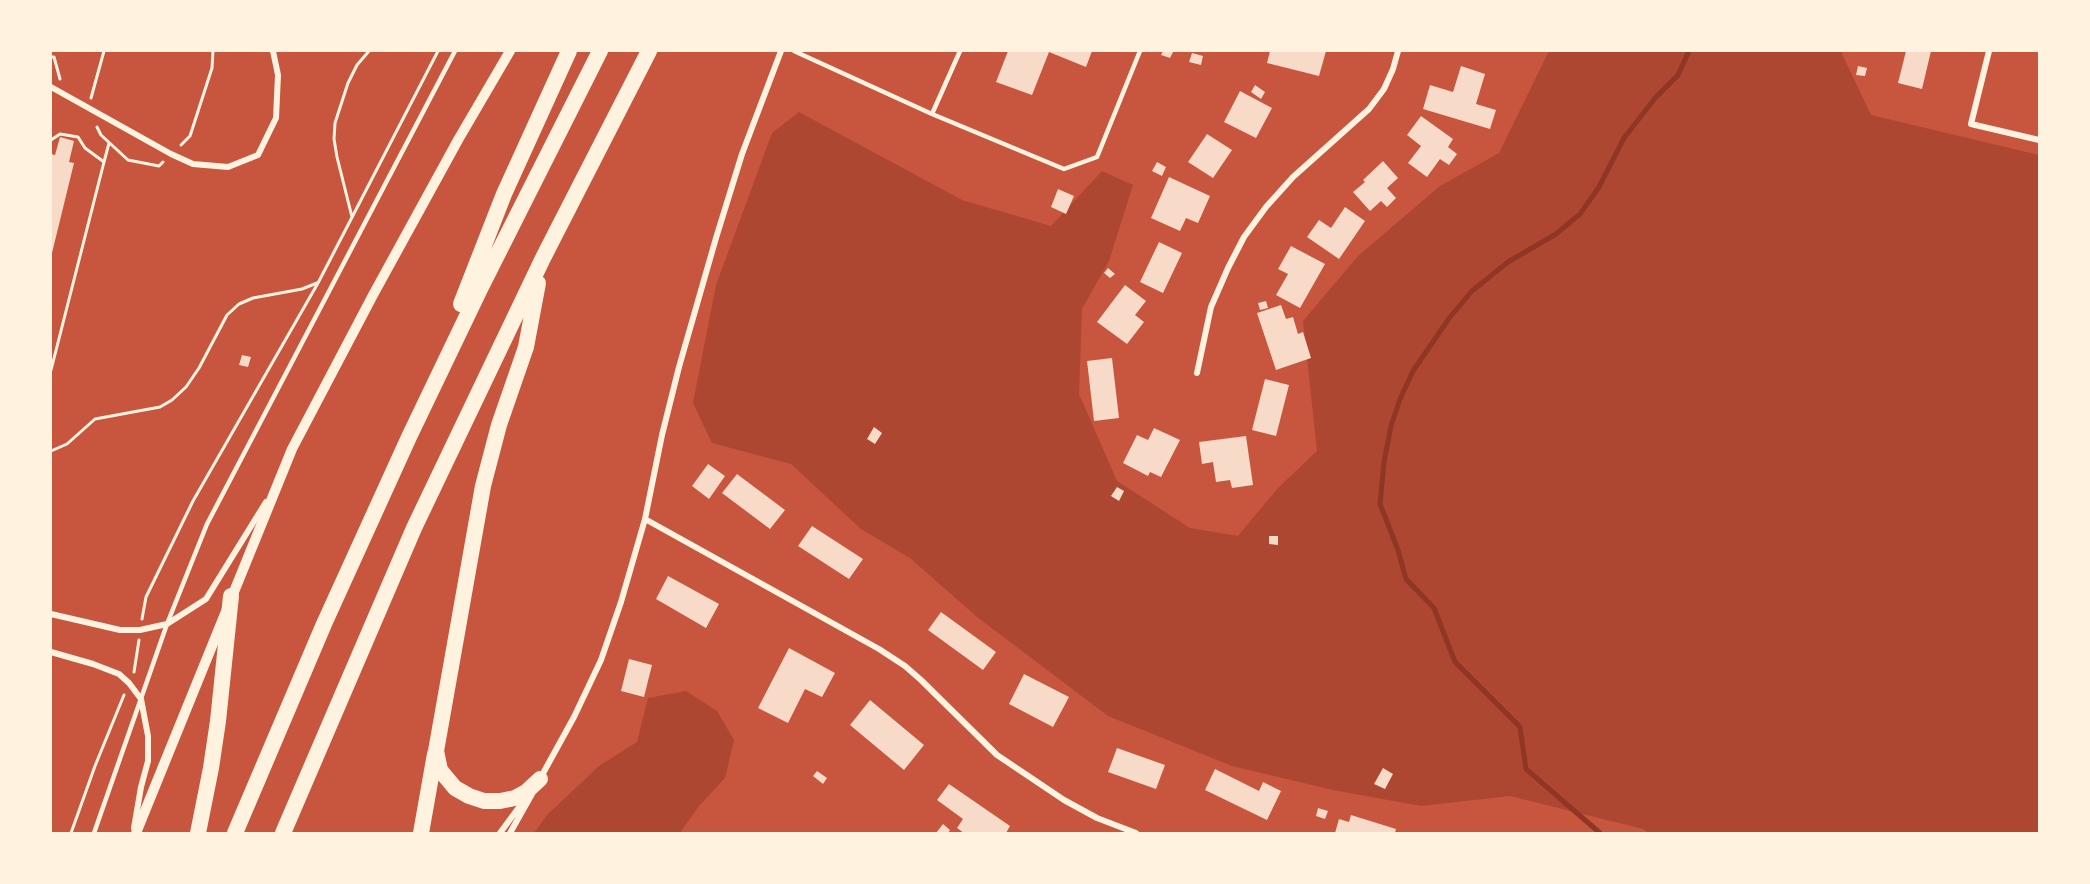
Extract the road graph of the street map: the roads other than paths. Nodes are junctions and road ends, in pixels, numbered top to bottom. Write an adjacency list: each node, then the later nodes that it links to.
1 (273, 51): 13 (street)
2 (455, 51): 23 (lane)
3 (510, 51): 19 (street)
4 (569, 51): 18 (highway)
5 (600, 51): 18 (highway)
6 (649, 51): 16 (highway)
7 (781, 51): 20 (street)
8 (794, 51): 14 (lane)
9 (960, 51): 14 (lane)
10 (1140, 51): 14 (lane)
11 (1398, 51): 17 (street)
12 (1989, 51): 15 (street)
13 (51, 87)
14 (932, 114)
15 (2039, 140)
16 (543, 258): 26 (highway); 32 (highway)
17 (1197, 373)
18 (409, 437): 31 (highway)
19 (277, 483): 21 (street); 23 (street)
20 (645, 519): 27 (street); 36 (street)
21 (231, 596): 29 (street); 30 (highway)
22 (51, 614): 23 (street)
23 (167, 624): 25 (lane)
24 (51, 652): 25 (street)
25 (141, 699): 28 (lane); 29 (street)
26 (435, 751): 27 (highway); 33 (highway)
27 (540, 779): 34 (street); 35 (street)
28 (94, 833)
29 (134, 833)
30 (198, 833)
31 (235, 833)
32 (283, 833)
33 (421, 833)
34 (500, 833)
35 (510, 833)
36 (1136, 833)

